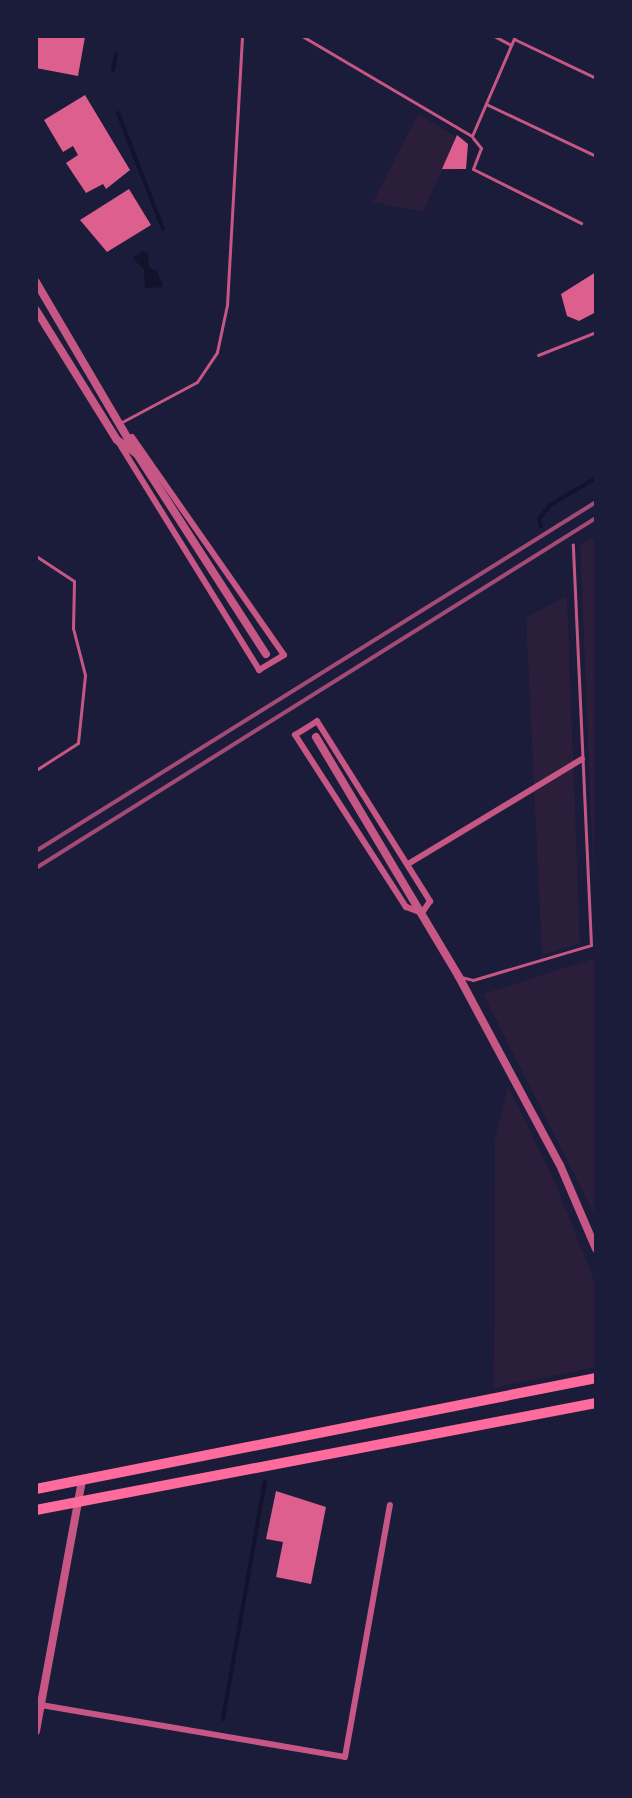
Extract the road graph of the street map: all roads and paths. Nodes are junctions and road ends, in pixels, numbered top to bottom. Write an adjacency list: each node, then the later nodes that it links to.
1 (242, 36): 15 (lane)
2 (302, 36): 8 (lane)
3 (494, 36): 5 (lane)
4 (515, 37): 5 (lane); 6 (lane)
5 (511, 45): 7 (lane)
6 (596, 78)
7 (486, 104): 8 (lane); 9 (lane)
8 (472, 136): 10 (lane)
9 (596, 156)
10 (581, 223)
11 (36, 282): 15 (street)
12 (36, 310): 17 (street)
13 (596, 332): 14 (lane)
14 (538, 355)
15 (122, 422): 16 (street)
16 (132, 437): 17 (street); 18 (street)
17 (117, 440): 18 (street)
18 (137, 454): 21 (street)
19 (573, 544): 23 (lane)
20 (36, 556): 24 (lane)
21 (266, 654)
22 (316, 737): 26 (street)
23 (582, 759): 25 (street); 27 (lane)
24 (36, 770)
25 (408, 864): 26 (street); 26 (street)
26 (422, 913): 27 (street)
27 (459, 977): 28 (street)
28 (596, 1249)
29 (596, 1378): 31 (main road)
30 (596, 1403): 33 (main road)
31 (82, 1480): 32 (main road); 33 (street)
32 (36, 1489)
33 (77, 1502): 35 (main road); 36 (street)
34 (390, 1505): 36 (street)
35 (36, 1510)
36 (41, 1705): 37 (street)
37 (36, 1731)

